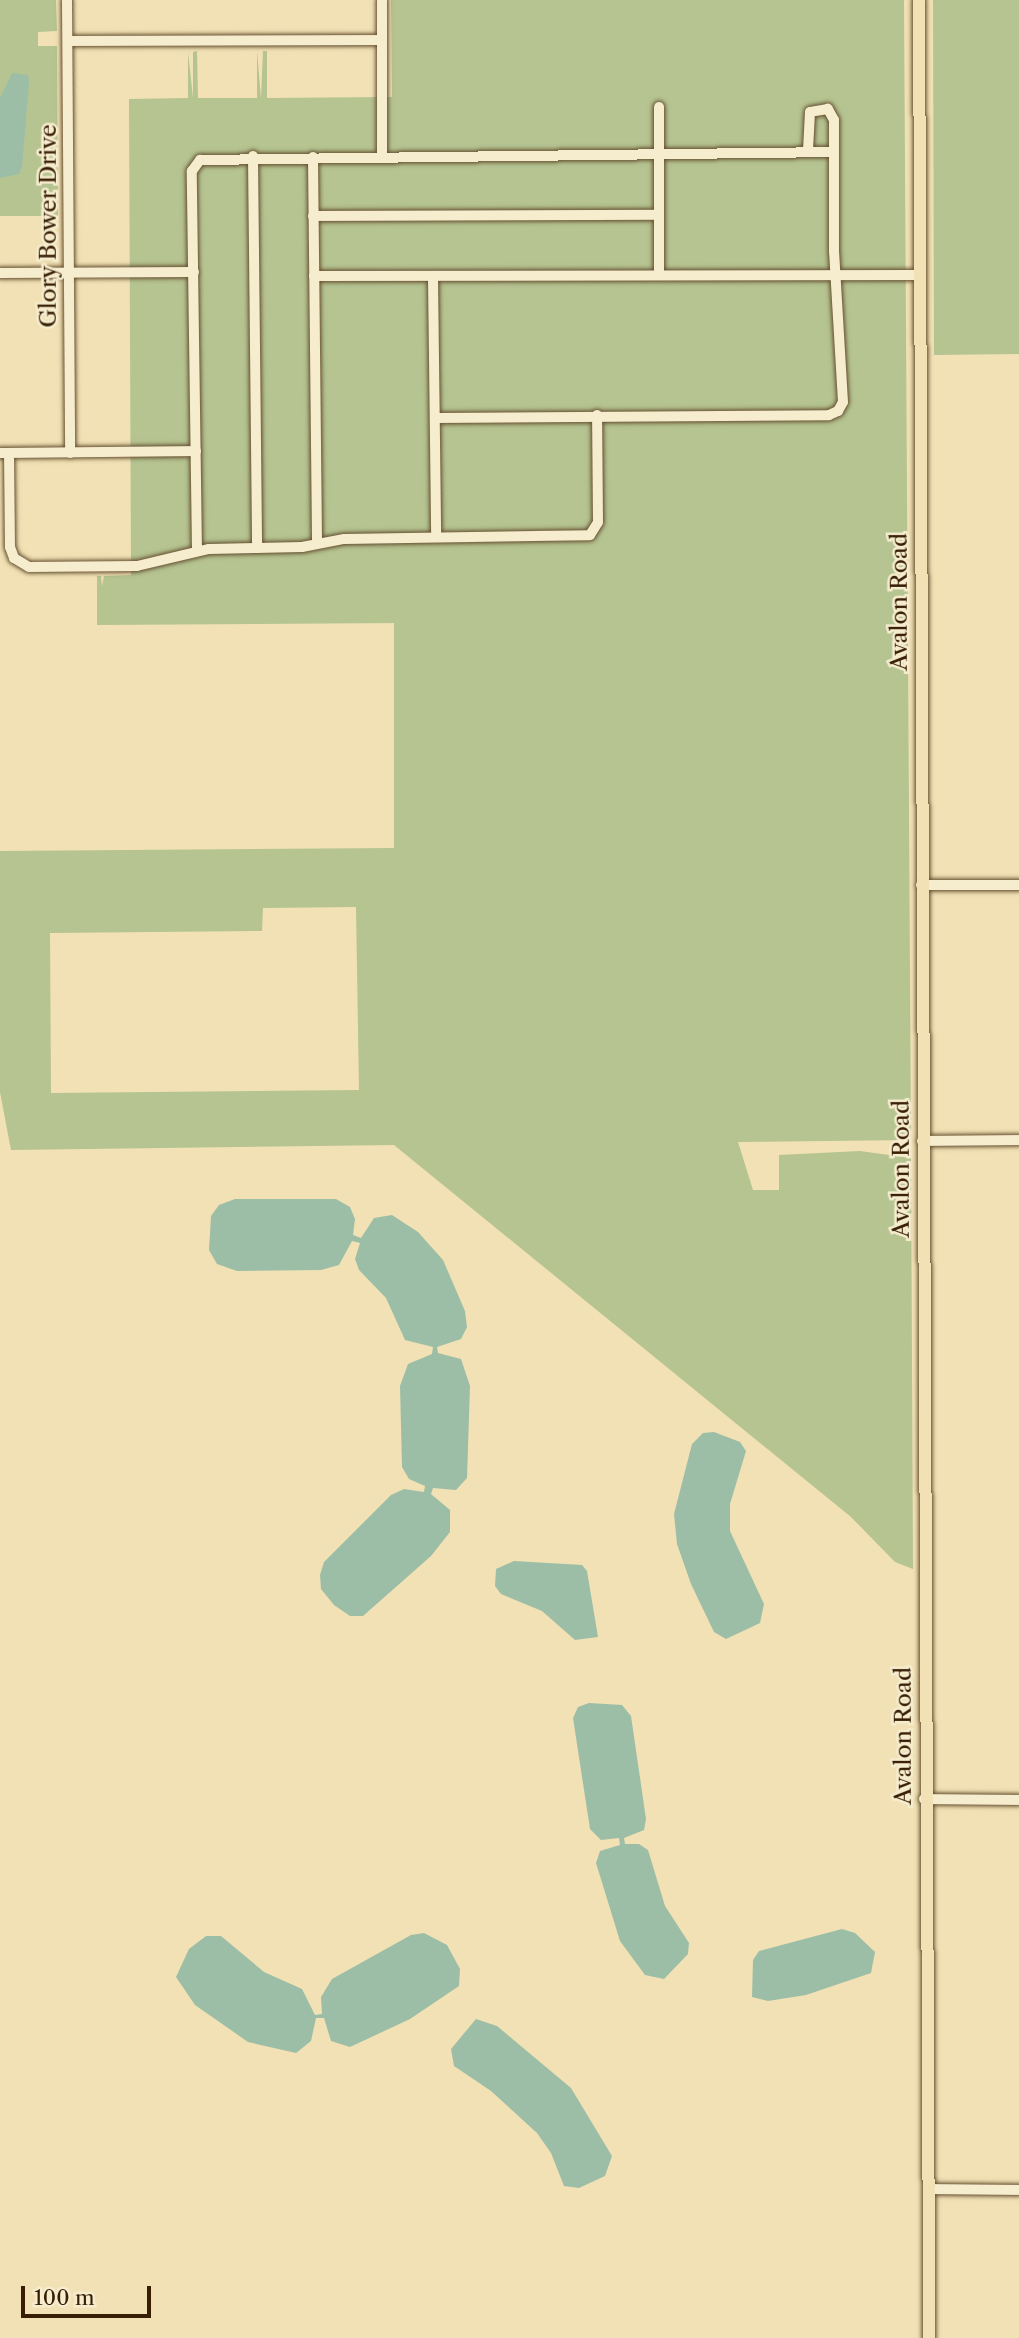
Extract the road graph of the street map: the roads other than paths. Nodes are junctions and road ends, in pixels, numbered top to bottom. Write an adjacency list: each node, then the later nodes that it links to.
1 (68, 0): 5 (street, Glory Bower Drive)
2 (382, 0): 4 (street)
3 (919, 0): 20 (main road, Avalon Road)
4 (382, 40): 5 (street); 9 (street)
5 (68, 41): 17 (street, Glory Bower Drive)
6 (659, 107): 10 (street)
7 (808, 151): 8 (street); 8 (street); 10 (street)
8 (833, 152): 19 (street)
9 (382, 154): 10 (street); 12 (street)
10 (658, 155): 13 (street)
11 (253, 156): 12 (street); 15 (street); 30 (street)
12 (313, 157): 14 (street)
13 (659, 215): 14 (street); 18 (street)
14 (313, 216): 21 (street)
15 (194, 272): 17 (street); 25 (street)
16 (0, 273): 17 (street)
17 (69, 273): 27 (street, Glory Bower Drive)
18 (660, 274): 19 (street); 22 (street)
19 (838, 274): 20 (street); 23 (street)
20 (919, 275): 32 (main road, Avalon Road)
21 (314, 276): 22 (street); 29 (street)
22 (433, 277): 24 (street)
23 (597, 415): 24 (street); 28 (street)
24 (436, 418): 28 (street)
25 (196, 451): 27 (street); 31 (street)
26 (5, 453): 27 (street); 31 (street)
27 (70, 453)
28 (436, 536): 29 (street)
29 (317, 542): 30 (street)
30 (257, 548): 31 (street)
31 (197, 551)
32 (920, 885): 33 (street); 35 (main road, Avalon Road)
33 (1019, 885)
34 (1019, 1140): 35 (street)
35 (922, 1141): 36 (main road, Avalon Road)
36 (924, 1800): 37 (street); 38 (main road, Avalon Road)
37 (1019, 1800)
38 (930, 2189): 39 (street); 40 (main road, Avalon Road)
39 (1019, 2190)
40 (929, 2338)

